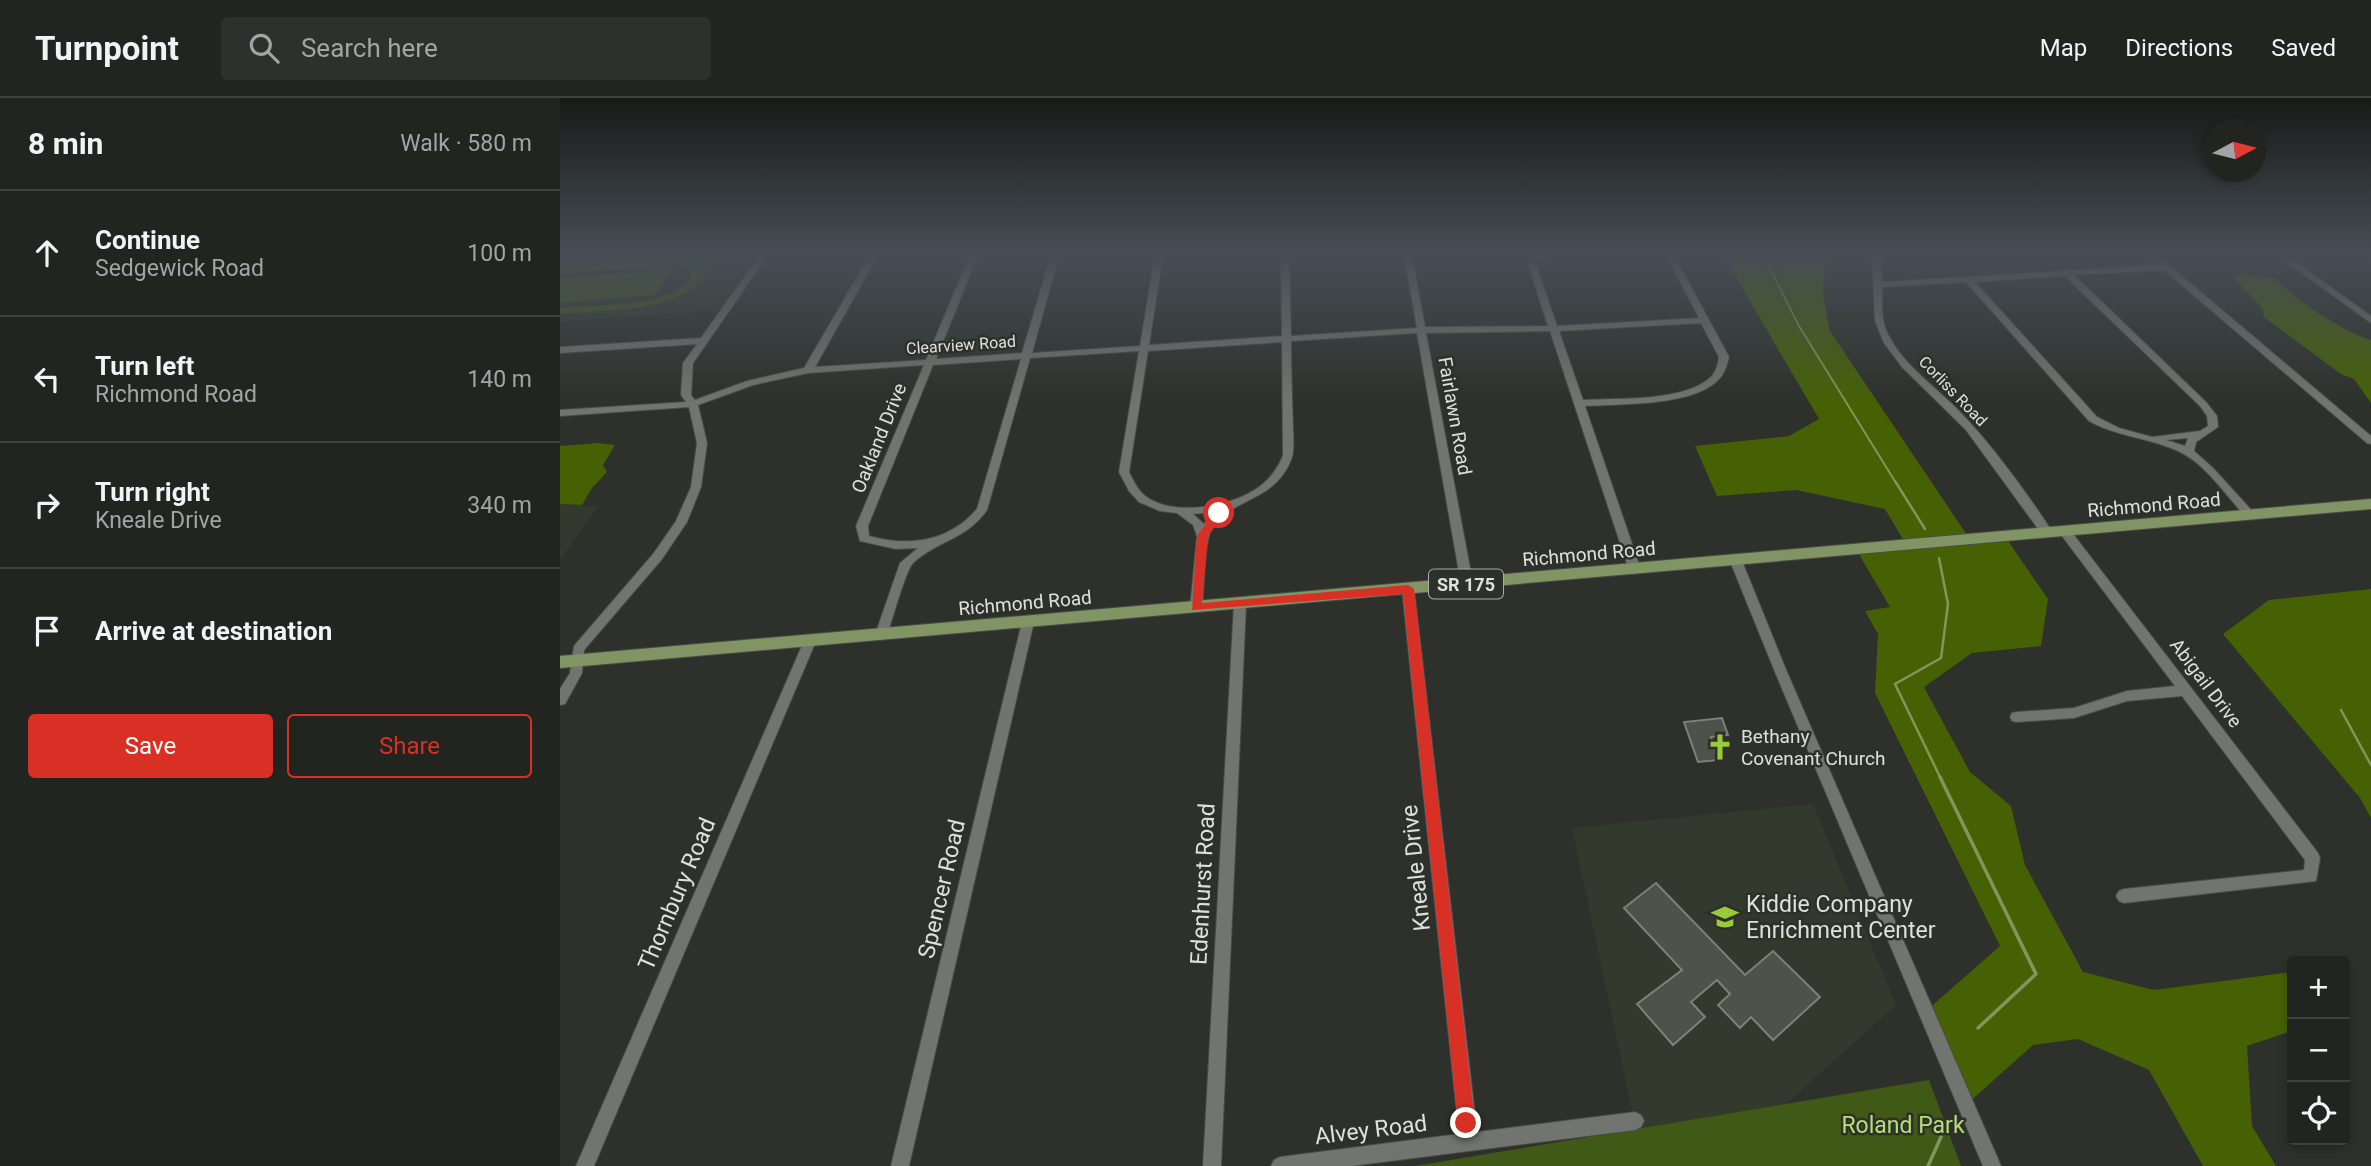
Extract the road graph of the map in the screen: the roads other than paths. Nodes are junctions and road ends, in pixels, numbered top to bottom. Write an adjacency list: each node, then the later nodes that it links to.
1 (727, 305): 20 (street)
2 (845, 305): 25 (street)
3 (953, 305): 24 (street, Oakland Drive)
4 (1040, 305): 23 (street)
5 (1150, 305): 21 (street)
6 (1286, 305): 19 (street)
7 (1417, 305): 18 (street, Fairlawn Road)
8 (1545, 305): 17 (street)
9 (1696, 305): 15 (street)
10 (1878, 305): 38 (street, Corliss Road)
11 (1991, 305): 30 (street)
12 (2100, 305): 29 (street)
13 (2211, 305): 31 (street)
14 (2350, 305): 16 (street)
15 (1704, 320): 17 (street, Clearview Road); 26 (street)
16 (2371, 320)
17 (1553, 328): 18 (street, Clearview Road); 26 (street)
18 (1421, 330): 19 (street, Clearview Road); 45 (street, Fairlawn Road)
19 (1286, 339): 21 (street, Clearview Road); 33 (street)
20 (701, 341): 22 (street); 27 (street)
21 (1143, 348): 23 (street, Clearview Road); 35 (street)
22 (560, 350)
23 (1025, 356): 24 (street, Clearview Road); 40 (street)
24 (928, 363): 25 (street, Clearview Road); 41 (street, Oakland Drive)
25 (808, 370): 27 (street, Clearview Road)
26 (1580, 403): 44 (street)
27 (693, 404): 28 (street, Clearview Road); 52 (street)
28 (560, 413)
29 (2201, 434): 30 (street); 32 (street)
30 (2142, 439): 32 (street)
31 (2371, 441)
32 (2189, 452): 36 (street)
33 (1236, 503): 35 (street); 39 (street)
34 (2371, 504): 36 (main road, Richmond Road / SR 175)
35 (1175, 508): 39 (street)
36 (2251, 516): 37 (main road, Richmond Road / SR 175)
37 (2066, 533): 38 (main road, Richmond Road / SR 175); 54 (street, Abigail Drive)
38 (2049, 534): 42 (main road, Richmond Road / SR 175)
39 (1203, 536): 48 (street)
40 (939, 540): 41 (street, Oakland Drive); 43 (street)
41 (893, 545): 43 (street)
42 (1736, 561): 44 (main road, Richmond Road / SR 175); 64 (street)
43 (906, 563): 50 (street)
44 (1635, 570): 45 (main road, Richmond Road / SR 175)
45 (1468, 584): 46 (main road, Richmond Road / SR 175)
46 (1408, 589): 47 (main road, Richmond Road / SR 175); 59 (street, Kneale Drive)
47 (1240, 604): 48 (main road, Richmond Road / SR 175); 62 (street, Edenhurst Road)
48 (1196, 608): 49 (main road, Richmond Road / SR 175)
49 (1028, 622): 50 (main road, Richmond Road / SR 175); 61 (street, Spencer Road)
50 (881, 635): 51 (main road, Richmond Road / SR 175)
51 (810, 641): 52 (main road, Richmond Road / SR 175); 60 (street, Thornbury Road)
52 (576, 661): 53 (main road, Richmond Road / SR 175); 55 (street)
53 (560, 662)
54 (2187, 690): 56 (street); 57 (street, Abigail Drive)
55 (560, 700)
56 (2017, 717)
57 (2124, 896)
58 (1635, 1121): 59 (street, Alvey Road)
59 (1469, 1142): 63 (street, Alvey Road)
60 (585, 1166)
61 (900, 1166)
62 (1212, 1166)
63 (1280, 1166)
64 (1992, 1166)

